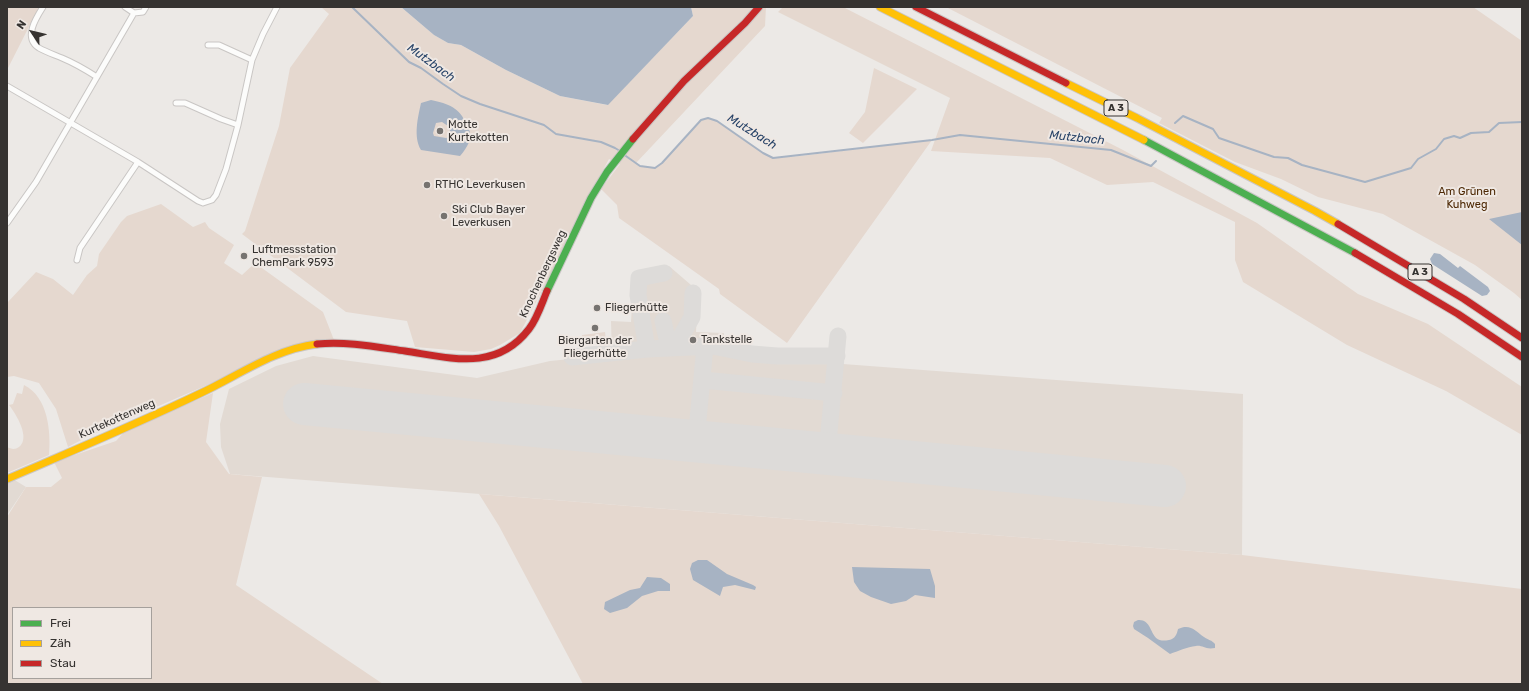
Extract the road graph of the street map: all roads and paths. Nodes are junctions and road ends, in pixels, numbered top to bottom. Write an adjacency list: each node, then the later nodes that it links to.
1 (43, 7): 11 (street)
2 (125, 7): 8 (street)
3 (146, 7): 8 (street)
4 (277, 7): 10 (street)
5 (759, 7): 21 (main road, Knochenbergsweg)
6 (880, 7): 20 (main road, A 3)
7 (916, 7): 19 (main road, A 3)
8 (134, 13): 11 (street)
9 (208, 45): 10 (street)
10 (252, 60): 15 (street)
11 (97, 77): 14 (street)
12 (7, 86): 14 (street)
13 (176, 103): 15 (street)
14 (70, 122): 16 (street); 17 (street)
15 (238, 125): 16 (street)
16 (138, 162): 18 (street)
17 (7, 223)
18 (77, 260)
19 (1522, 338)
20 (1522, 357)
21 (234, 376): 22 (main road, Kurtekottenweg)
22 (7, 479)

